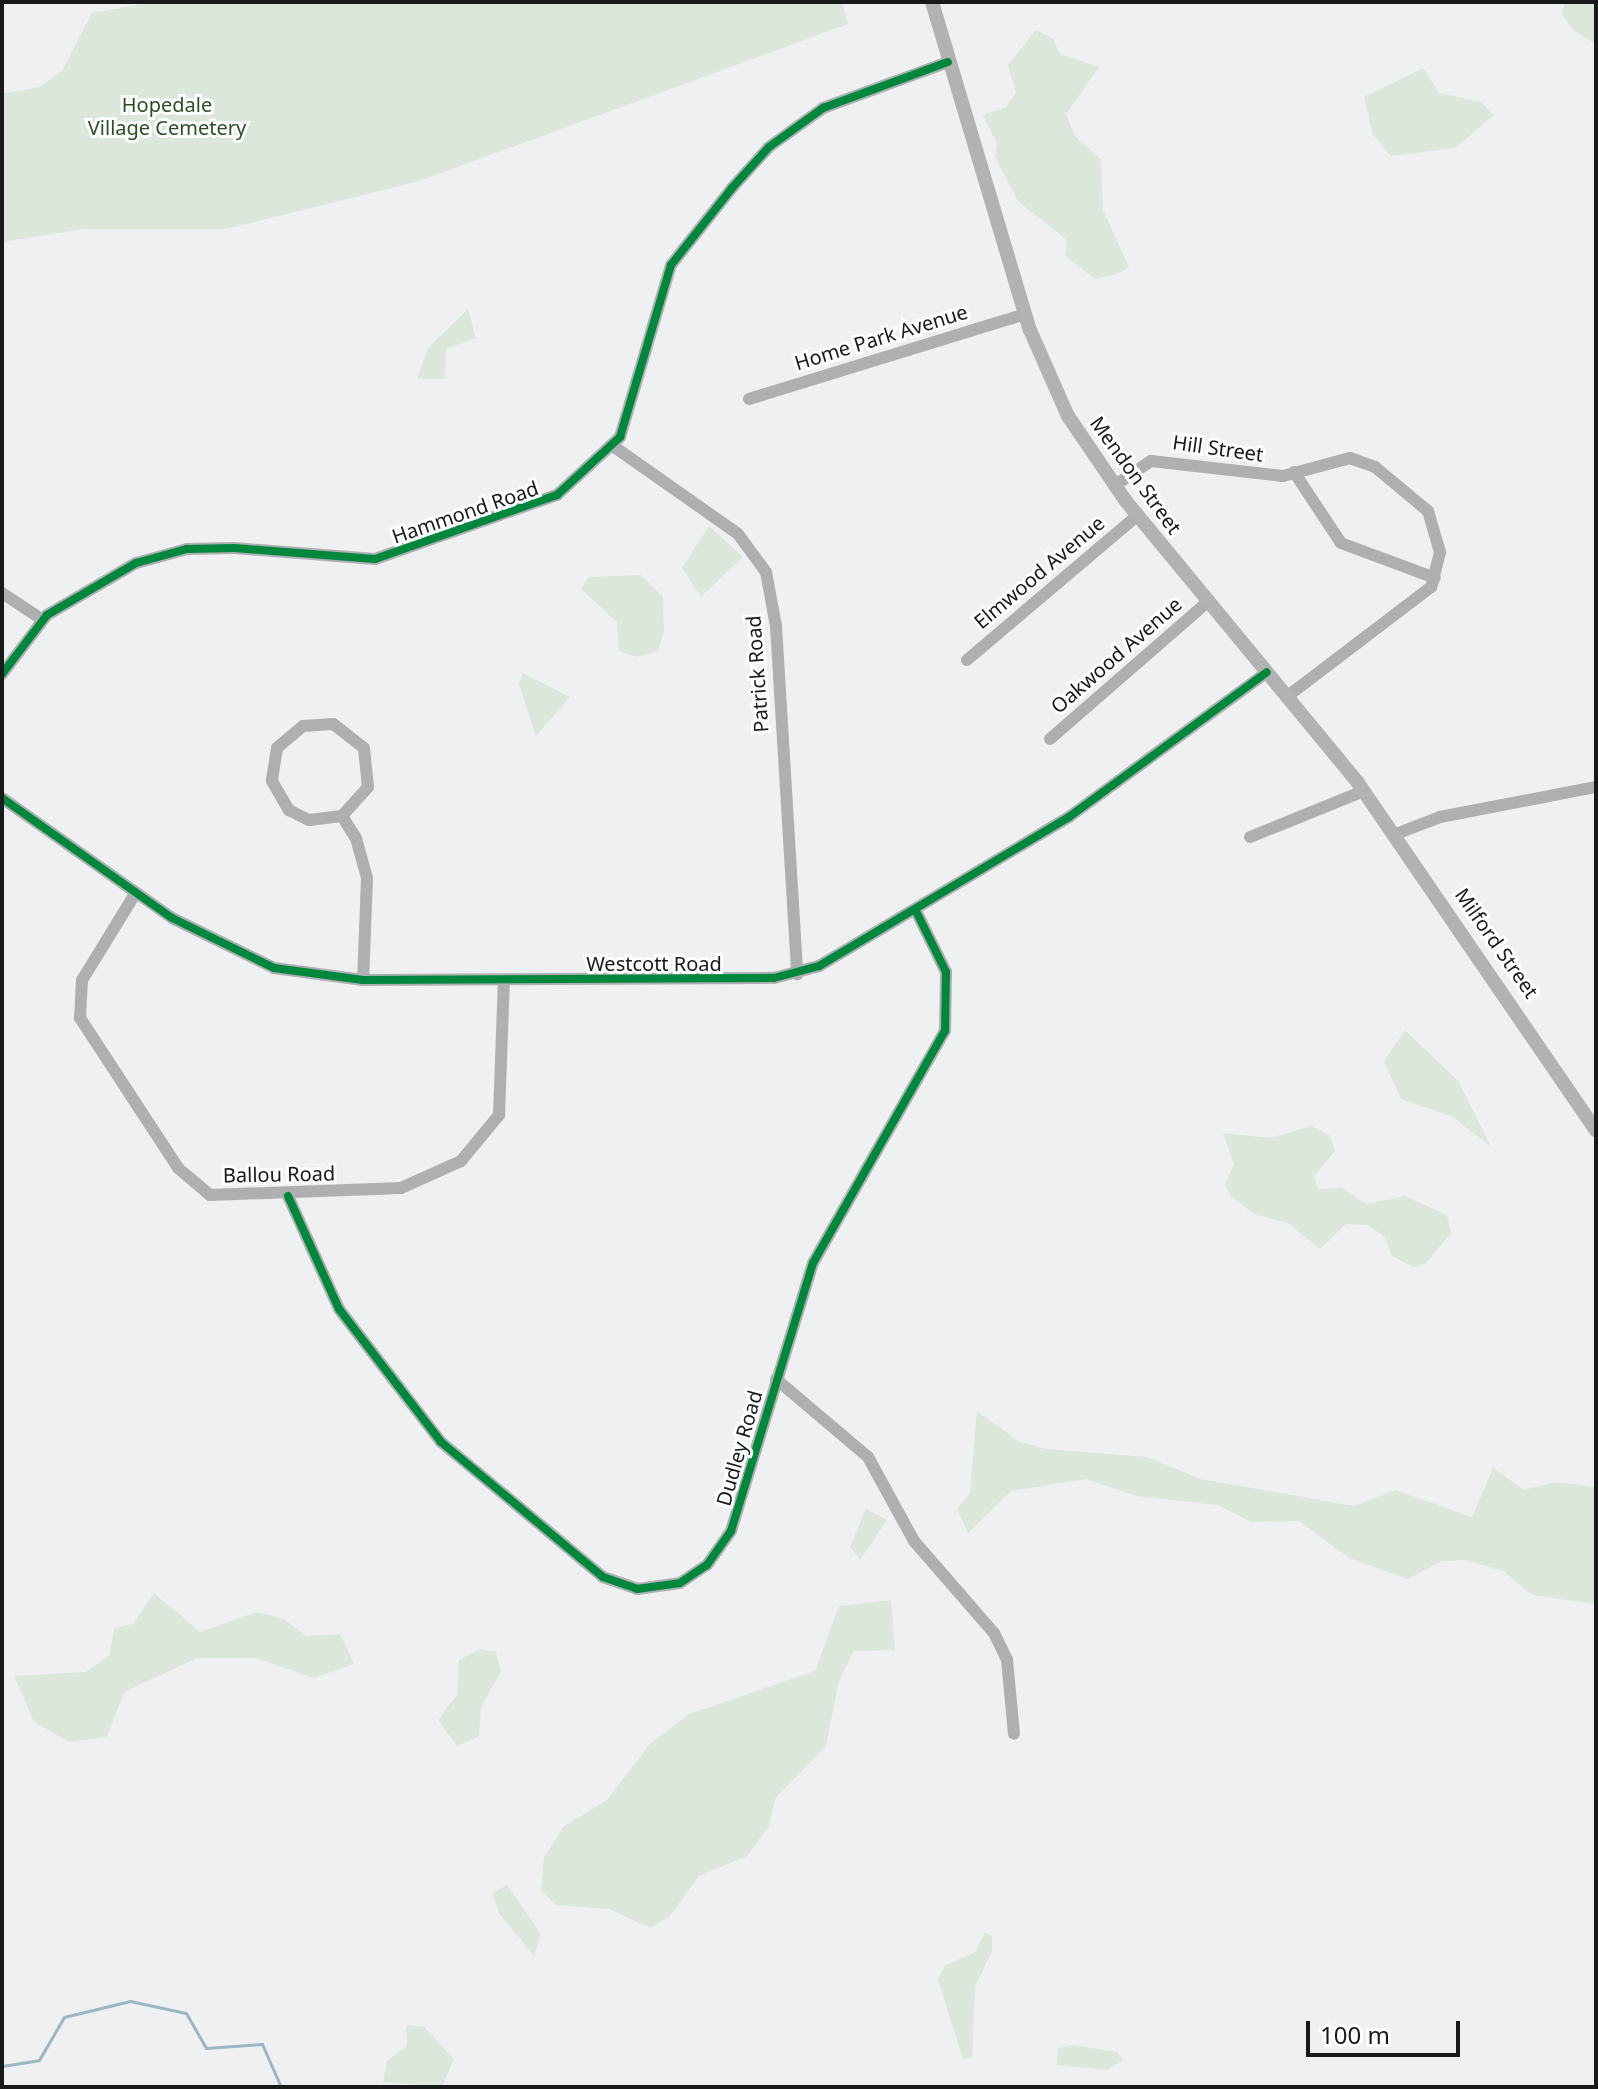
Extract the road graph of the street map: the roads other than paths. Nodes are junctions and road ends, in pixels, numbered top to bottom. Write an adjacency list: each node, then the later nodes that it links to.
1 (932, 2): 2 (main road, Mendon Street)
2 (948, 62): 3 (main road, Mendon Street); 5 (street, Hammond Road)
3 (1025, 314): 4 (street, Home Park Avenue); 7 (main road, Mendon Street)
4 (749, 399)
5 (613, 446): 12 (street, Hammond Road); 26 (street, Patrick Road)
6 (1294, 472): 7 (street, Hill Street); 9 (street); 9 (street, Hill Street)
7 (1114, 486): 8 (main road, Mendon Street)
8 (1138, 515): 11 (main road, Mendon Street); 13 (street, Elmwood Avenue)
9 (1435, 578): 16 (street)
10 (2, 593): 12 (street)
11 (1209, 601): 14 (main road, Mendon Street); 17 (street, Oakwood Avenue)
12 (43, 620): 15 (street, Hammond Road)
13 (967, 660)
14 (1267, 672): 16 (main road, Mendon Street); 25 (street, Westcott Road)
15 (2, 674)
16 (1288, 696): 18 (main road, Mendon Street)
17 (1050, 739)
18 (1361, 787): 22 (main road, Milford Street); 23 (street)
19 (1596, 787): 22 (street)
20 (2, 798): 24 (street, Westcott Road)
21 (342, 816): 21 (street); 27 (street)
22 (1396, 834): 29 (main road, Milford Street)
23 (1250, 837)
24 (135, 894): 27 (street, Westcott Road); 30 (street, Ballou Road)
25 (915, 909): 26 (street, Westcott Road); 31 (street, Dudley Road)
26 (797, 974): 28 (street, Westcott Road)
27 (363, 980): 28 (street, Westcott Road)
28 (504, 980): 30 (street, Ballou Road)
29 (1596, 1130)
30 (288, 1196): 31 (street, Dudley Road)
31 (776, 1379): 32 (street)
32 (1014, 1734)

